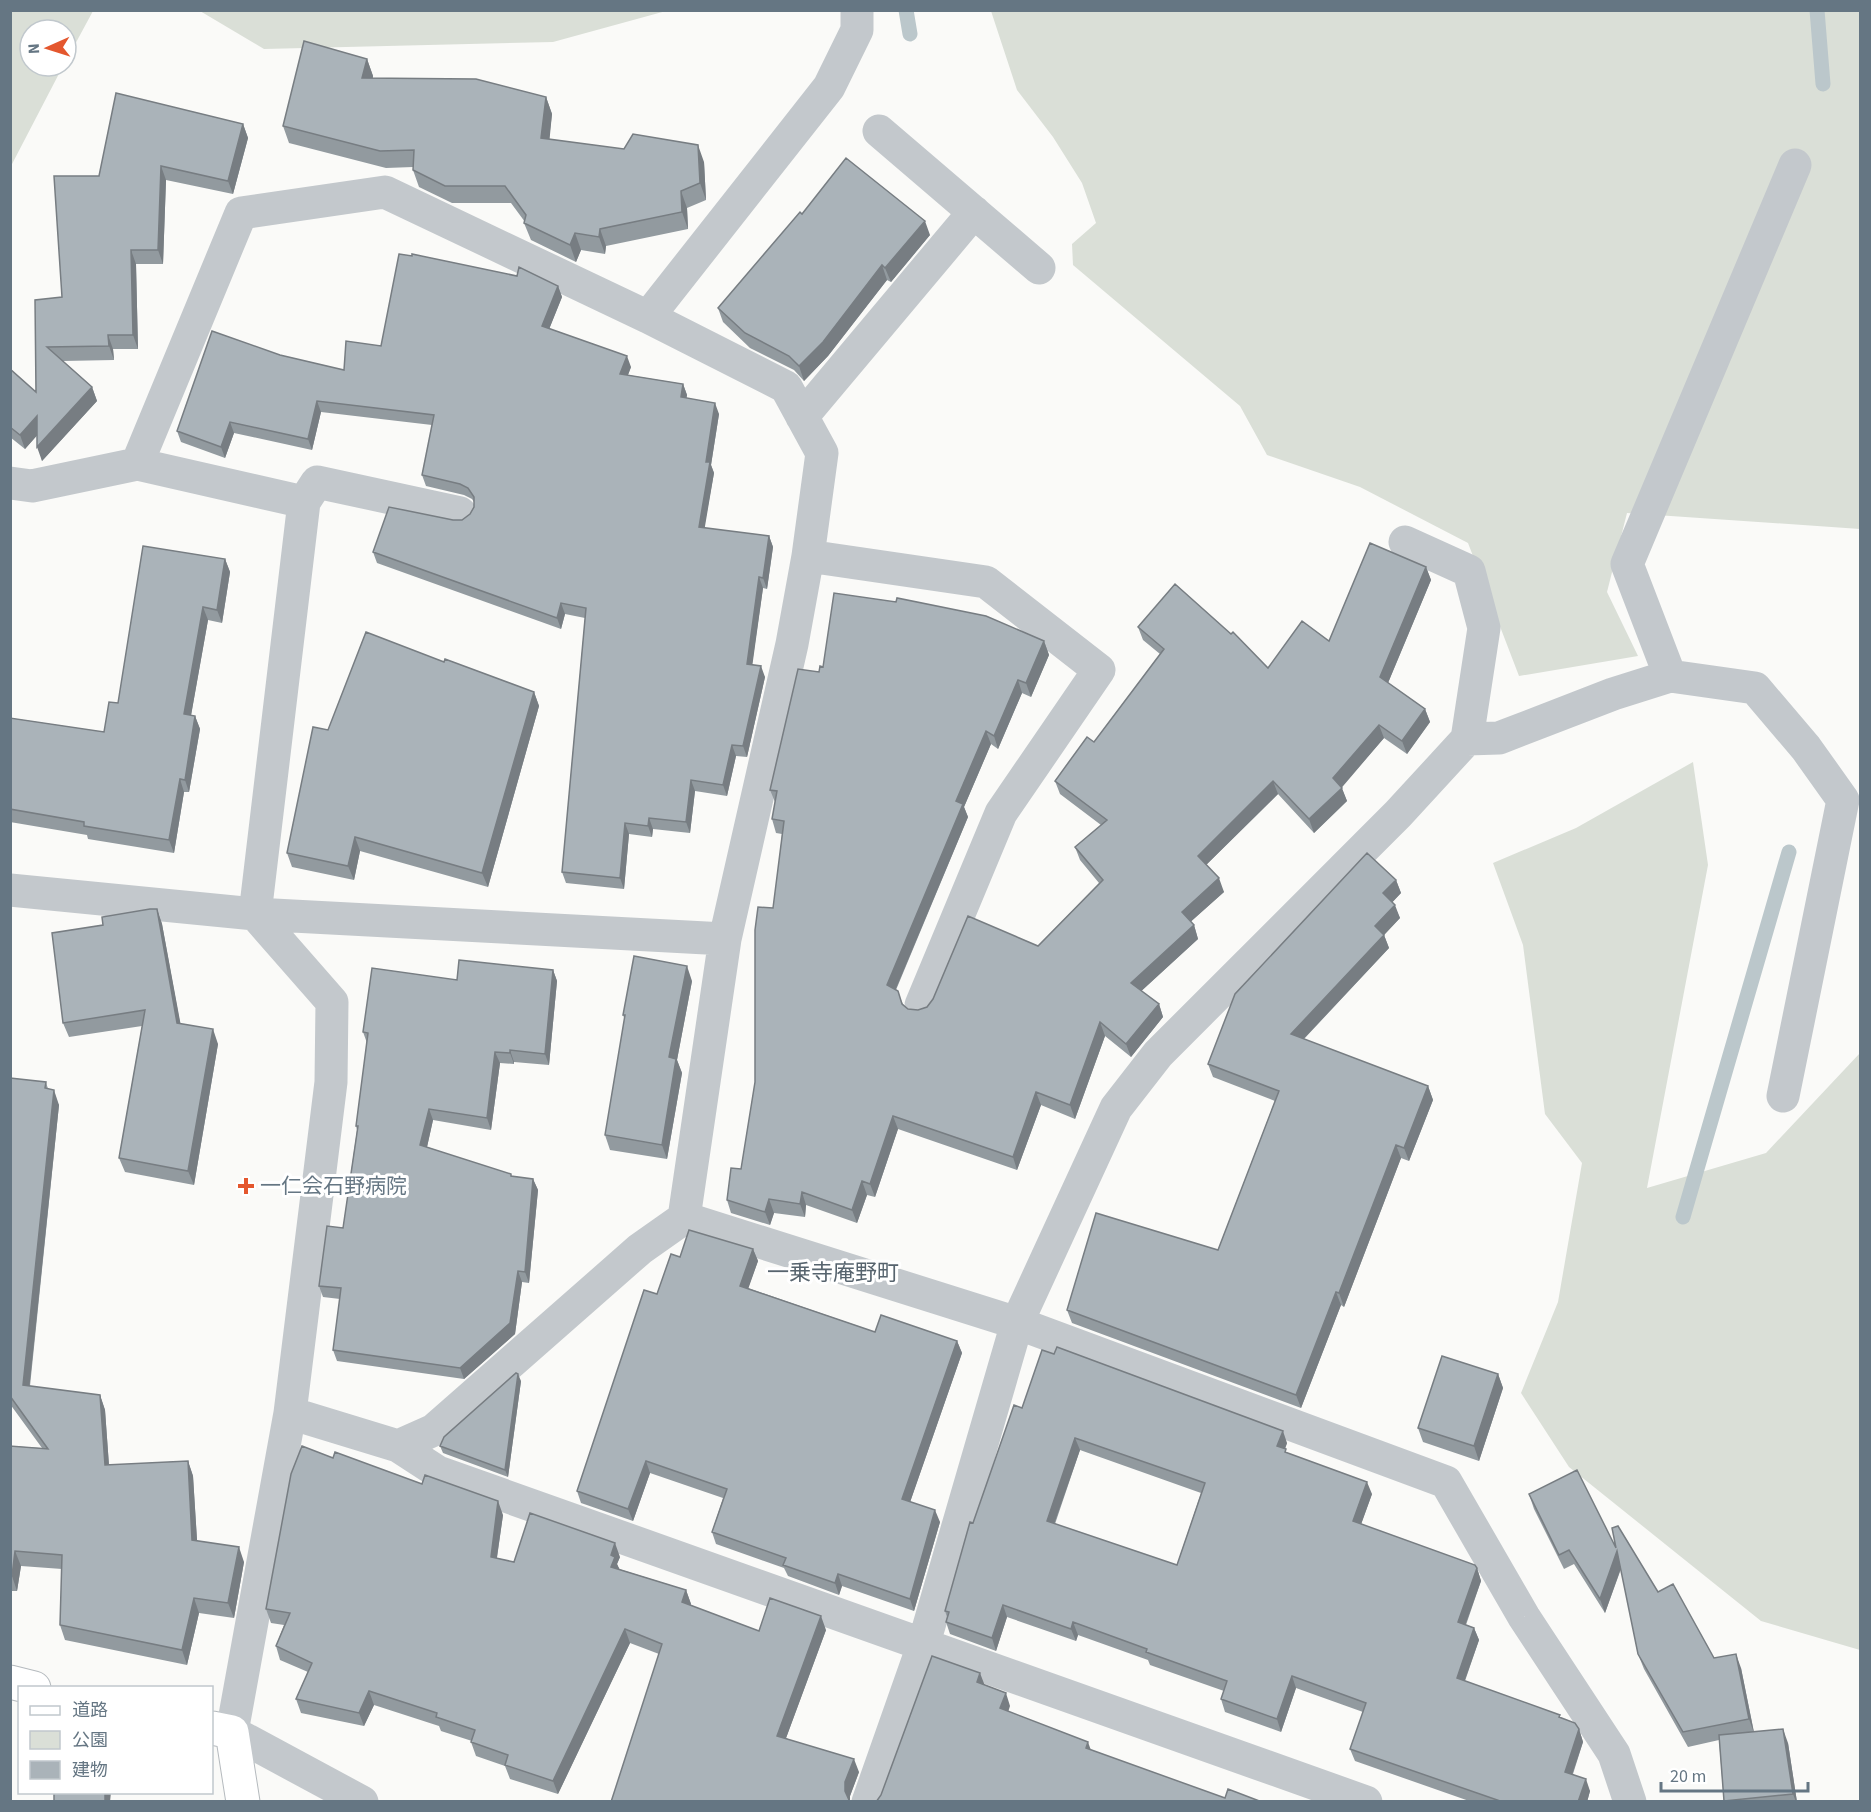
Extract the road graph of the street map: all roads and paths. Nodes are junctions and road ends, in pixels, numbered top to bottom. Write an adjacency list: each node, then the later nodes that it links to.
1 (858, 10): 6 (street)
2 (879, 131): 4 (street)
3 (1795, 165): 14 (street)
4 (974, 212): 5 (street); 7 (street)
5 (1039, 268)
6 (648, 317): 7 (street); 8 (street)
7 (802, 417): 13 (street)
8 (137, 464): 9 (street); 10 (street)
9 (10, 483)
10 (304, 502): 11 (street); 17 (street)
11 (460, 513)
12 (1405, 542): 15 (street)
13 (808, 556): 18 (street); 19 (street)
14 (1670, 676): 15 (street); 20 (street)
15 (1467, 739): 22 (street)
16 (10, 890): 17 (street)
17 (255, 914): 18 (street); 23 (street)
18 (725, 939): 21 (street)
19 (921, 1005)
20 (1784, 1096)
21 (684, 1218): 22 (street); 24 (street)
22 (1017, 1323): 25 (street); 33 (street)
23 (290, 1413): 24 (street); 28 (street)
24 (398, 1446): 25 (street)
25 (924, 1643): 31 (street); 32 (street)
26 (10, 1682): 27 (main road)
27 (26, 1686)
28 (222, 1730): 29 (main road); 30 (street)
29 (243, 1802)
30 (362, 1802)
31 (868, 1802)
32 (1366, 1802)
33 (1630, 1802)

